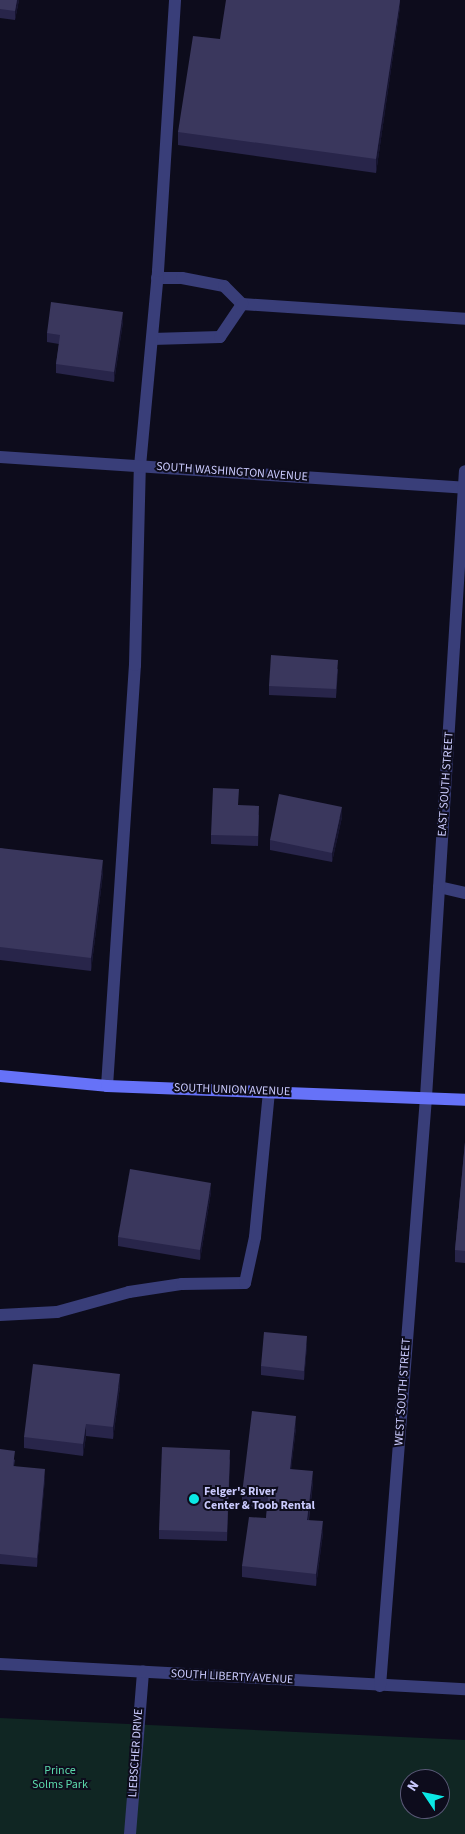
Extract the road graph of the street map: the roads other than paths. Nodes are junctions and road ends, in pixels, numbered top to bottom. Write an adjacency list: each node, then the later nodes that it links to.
1 (175, 0): 2 (street)
2 (157, 278): 3 (street); 5 (street)
3 (242, 304): 4 (street); 5 (street)
4 (465, 319)
5 (152, 339): 7 (street)
6 (0, 457): 7 (street, SOUTH WASHINGTON AVENUE)
7 (140, 466): 9 (street, SOUTH WASHINGTON AVENUE); 13 (street)
8 (465, 471): 9 (street, EAST SOUTH STREET)
9 (465, 488): 10 (street, EAST SOUTH STREET)
10 (439, 887): 11 (street); 15 (street, EAST SOUTH STREET)
11 (465, 893)
12 (0, 1076): 13 (main road, SOUTH UNION AVENUE)
13 (107, 1086): 14 (main road, SOUTH UNION AVENUE)
14 (269, 1092): 15 (main road, SOUTH UNION AVENUE); 17 (street)
15 (426, 1097): 16 (main road, SOUTH UNION AVENUE); 20 (street, WEST SOUTH STREET)
16 (465, 1100)
17 (0, 1315)
18 (0, 1664): 19 (street, SOUTH LIBERTY AVENUE)
19 (142, 1672): 20 (street, SOUTH LIBERTY AVENUE); 22 (street, LIEBSCHER DRIVE)
20 (380, 1686): 21 (street, SOUTH LIBERTY AVENUE)
21 (465, 1689)
22 (130, 1834)

